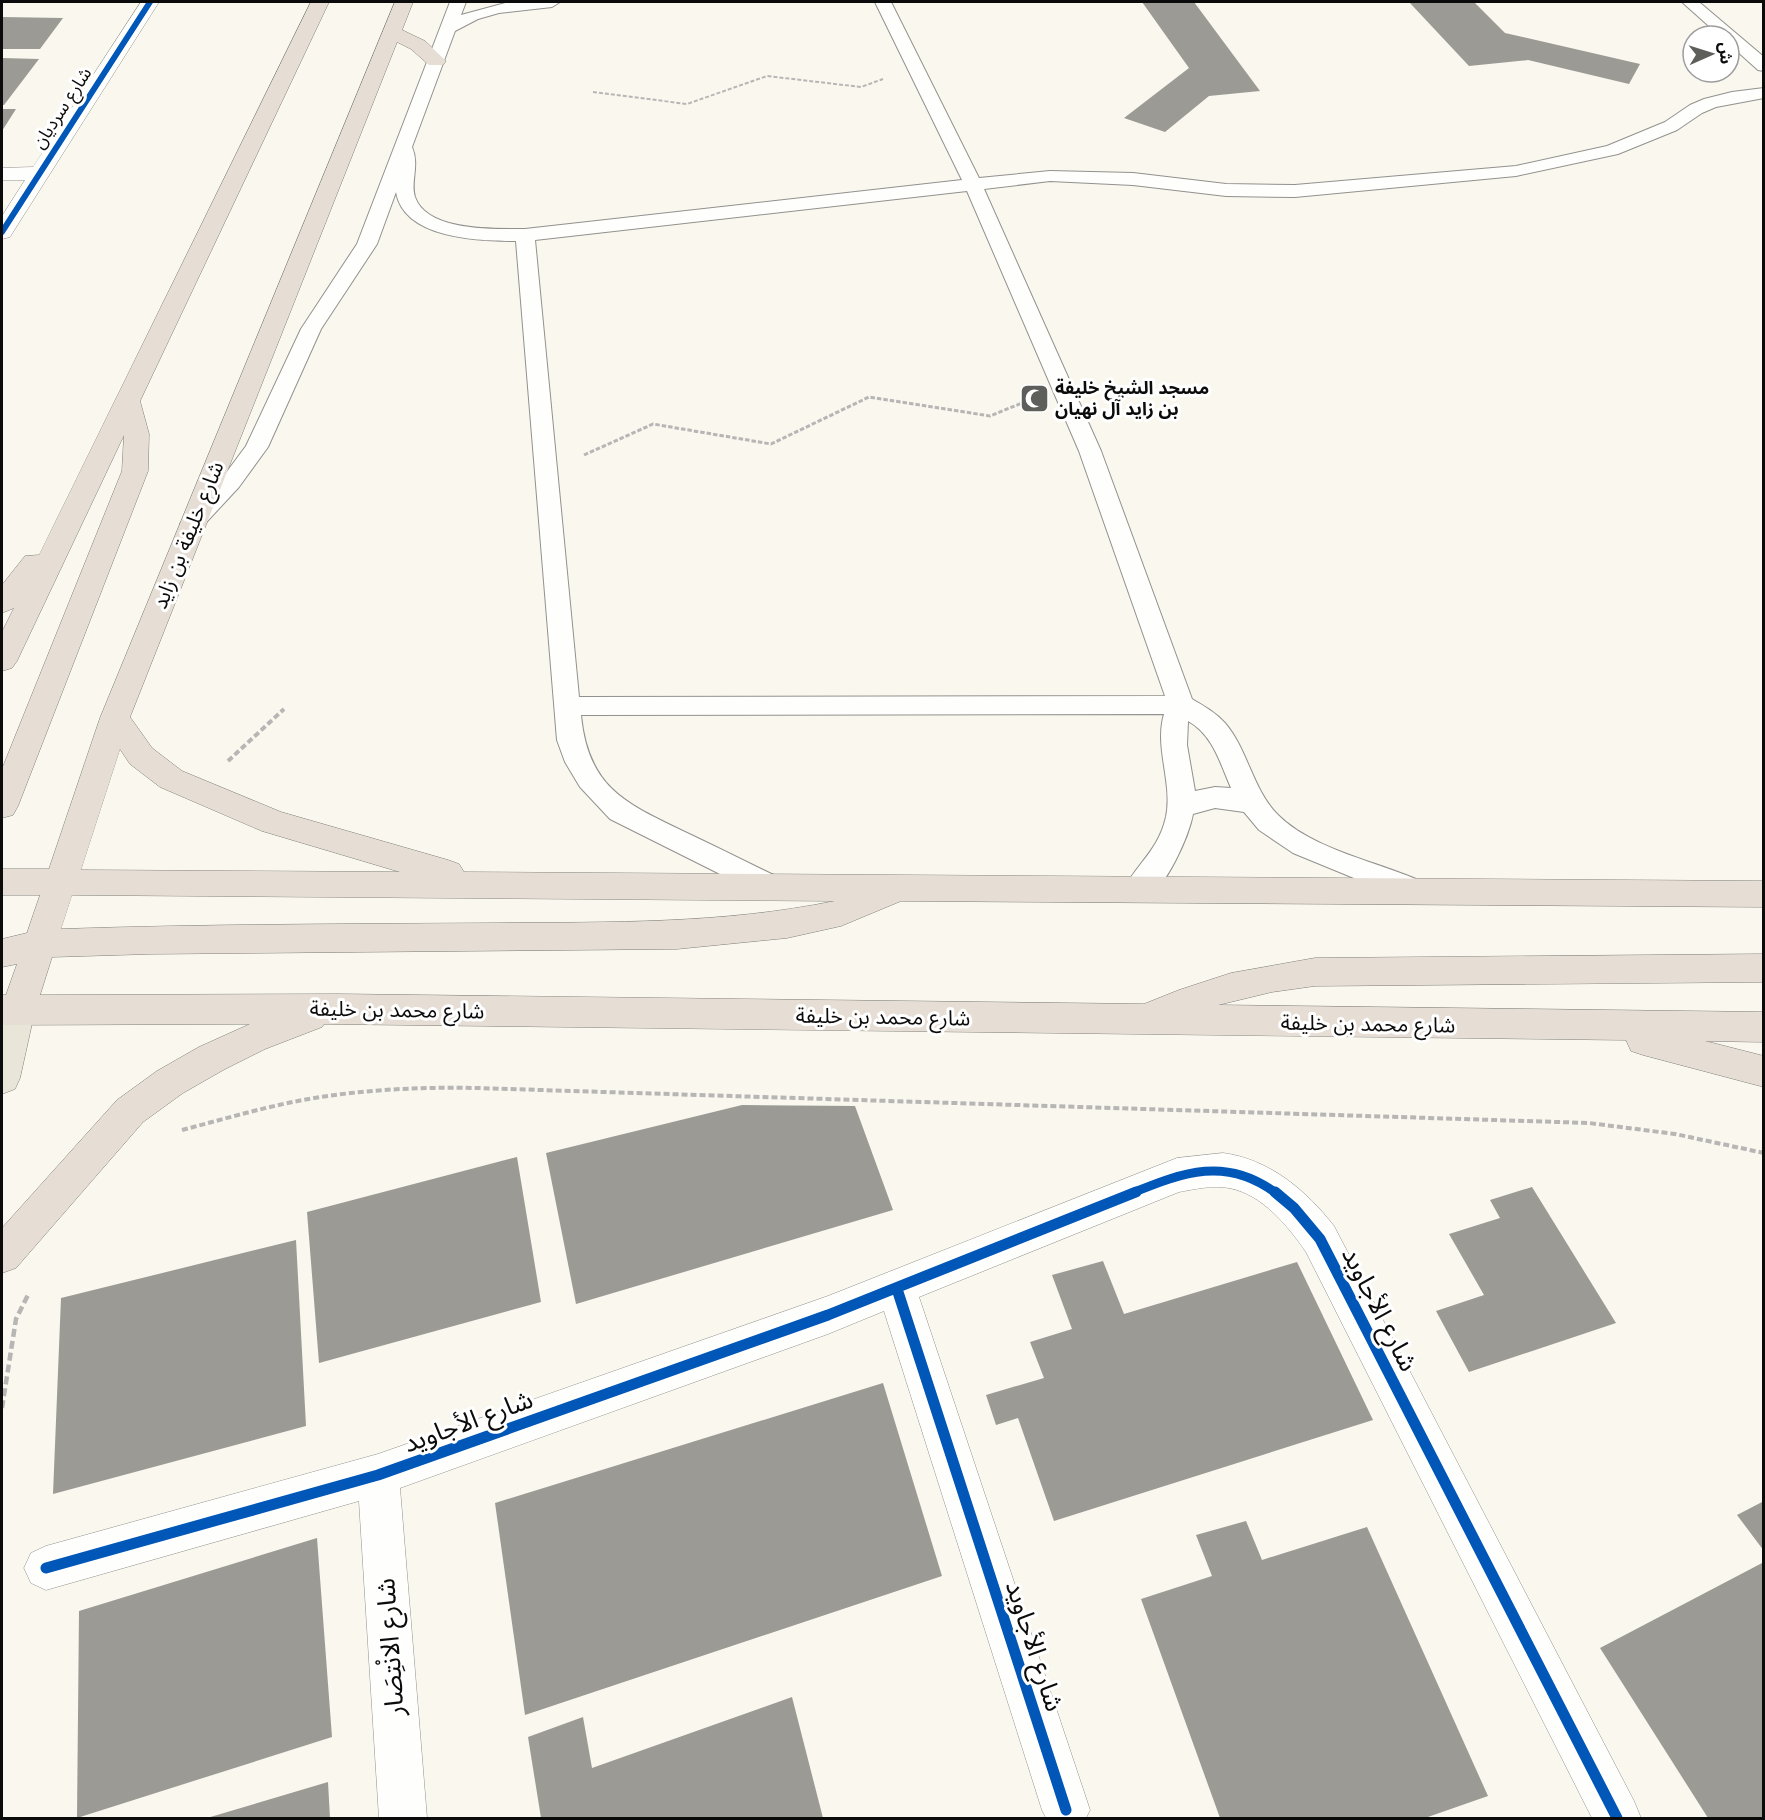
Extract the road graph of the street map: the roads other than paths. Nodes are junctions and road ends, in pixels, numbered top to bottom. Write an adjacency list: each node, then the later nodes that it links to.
1 (150, 2): 14 (street, شارع سرديان)
2 (320, 2): 19 (highway)
3 (404, 2): 9 (highway, شارع خليفة بن زايد)
4 (458, 2): 8 (lane)
5 (552, 2): 8 (lane)
6 (883, 2): 16 (lane)
7 (1690, 2): 11 (lane)
8 (448, 28): 10 (lane)
9 (392, 32): 10 (highway); 20 (highway, شارع خليفة بن زايد)
10 (436, 61): 13 (lane)
11 (1764, 66)
12 (1764, 93): 16 (lane)
13 (404, 148): 18 (lane); 20 (lane)
14 (39, 173): 15 (street); 17 (street, شارع سرديان)
15 (2, 174)
16 (973, 184): 18 (lane); 24 (lane)
17 (2, 232)
18 (525, 235): 25 (lane)
19 (127, 399): 21 (highway); 28 (highway)
20 (192, 524): 26 (highway, شارع خليفة بن زايد)
21 (67, 525): 22 (highway); 23 (highway)
22 (2, 603)
23 (2, 661)
24 (1182, 705): 25 (lane); 27 (lane); 29 (lane)
25 (568, 706): 33 (lane)
26 (115, 718): 31 (highway, شارع خليفة بن زايد); 32 (highway)
27 (1251, 803): 29 (lane); 36 (lane)
28 (2, 806)
29 (1181, 808): 35 (lane)
30 (2, 882): 31 (highway)
31 (61, 882): 32 (highway); 38 (highway); 39 (highway, شارع خليفة بن زايد)
32 (484, 884): 33 (highway)
33 (772, 887): 34 (highway)
34 (904, 887): 35 (highway); 39 (highway)
35 (1137, 889): 36 (highway)
36 (1415, 891): 37 (highway)
37 (1764, 894)
38 (2, 903)
39 (41, 944): 40 (highway); 42 (highway, شارع خليفة بن زايد)
40 (2, 953)
41 (1764, 968): 44 (highway)
42 (7, 1000): 43 (highway, شارع محمد بن خليفة); 48 (main road, شارع خليفة بن زايد)
43 (338, 1009): 44 (highway, شارع محمد بن خليفة); 49 (highway)
44 (1145, 1020): 45 (highway, شارع محمد بن خليفة)
45 (1585, 1027): 46 (highway, شارع محمد بن خليفة); 47 (highway)
46 (1764, 1027)
47 (1764, 1072)
48 (2, 1078)
49 (2, 1255)
50 (897, 1289): 51 (street, شارع الأجاويد); 53 (street, شارع الأجاويد); 55 (street, شارع الأجاويد)
51 (378, 1475): 52 (street, شارع الأجاويد); 54 (street, شارع الانْتِصَار)
52 (46, 1568)
53 (1066, 1810)
54 (403, 1818)
55 (1617, 1818)

